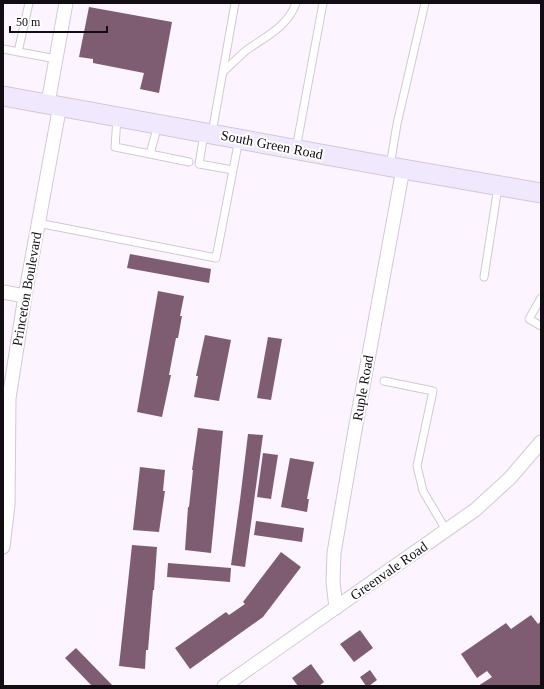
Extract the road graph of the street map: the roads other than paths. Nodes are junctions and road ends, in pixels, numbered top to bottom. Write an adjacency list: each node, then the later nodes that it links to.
1 (29, 3): 8 (lane)
2 (66, 3): 9 (street, Princeton Boulevard)
3 (235, 3): 10 (lane)
4 (296, 3): 10 (lane)
5 (323, 3): 17 (lane)
6 (425, 3): 20 (lane)
7 (3, 49): 8 (lane)
8 (18, 52): 9 (lane)
9 (56, 59): 12 (street, Princeton Boulevard)
10 (223, 72): 15 (lane)
11 (3, 96): 12 (main road, South Green Road)
12 (54, 104): 13 (main road, South Green Road); 24 (street, Princeton Boulevard)
13 (118, 116): 14 (main road, South Green Road); 18 (lane)
14 (158, 124): 15 (main road, South Green Road); 18 (lane)
15 (208, 133): 16 (main road, South Green Road); 21 (lane)
16 (240, 139): 17 (main road, South Green Road); 21 (lane)
17 (296, 149): 20 (main road, South Green Road)
18 (150, 154): 19 (lane)
19 (189, 162)
20 (396, 168): 22 (main road, South Green Road); 34 (street, Ruple Road)
21 (233, 170): 24 (lane)
22 (498, 186): 23 (main road, South Green Road); 25 (lane)
23 (541, 193)
24 (38, 223): 27 (street, Princeton Boulevard)
25 (484, 278)
26 (3, 292): 27 (street)
27 (25, 296): 33 (street, Princeton Boulevard)
28 (541, 298): 29 (lane)
29 (541, 326)
30 (384, 381): 32 (lane)
31 (541, 442): 32 (street, Greenvale Road)
32 (446, 530): 34 (street, Greenvale Road)
33 (3, 546)
34 (336, 608): 35 (street, Greenvale Road)
35 (224, 686)

